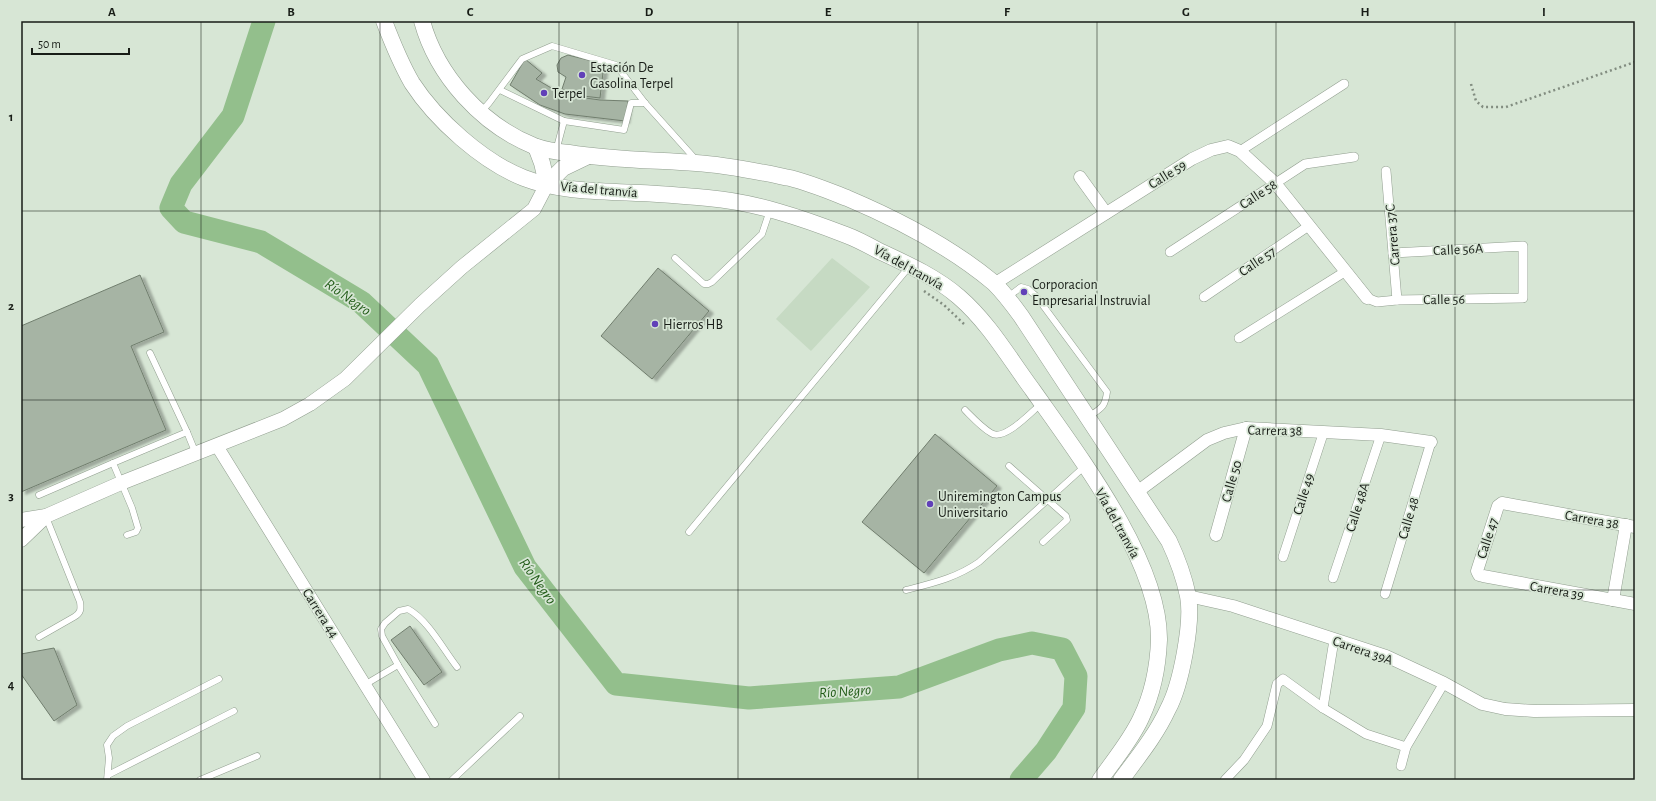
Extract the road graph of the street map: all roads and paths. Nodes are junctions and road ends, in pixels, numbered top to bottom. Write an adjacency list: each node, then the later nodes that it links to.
1 (384, 21): 19 (main road, Vía del tranvía)
2 (422, 21): 8 (main road)
3 (1635, 62): 5 (path)
4 (1344, 84): 12 (street)
5 (1471, 84)
6 (500, 90): 7 (lane); 8 (lane); 9 (lane)
7 (645, 103): 9 (lane); 15 (lane)
8 (481, 112): 10 (main road)
9 (564, 121): 11 (lane)
10 (536, 147): 11 (main road); 19 (main road)
11 (556, 151): 13 (main road)
12 (1240, 151): 18 (street); 21 (street, Calle 59)
13 (588, 156): 15 (main road); 19 (main road)
14 (1354, 157): 18 (street, Calle 58)
15 (699, 163): 28 (main road)
16 (1386, 171): 24 (street, Carrera 37C)
17 (1080, 177): 21 (street)
18 (1275, 183): 22 (street); 23 (street, Calle 58)
19 (547, 184): 20 (main road, Vía del tranvía); 46 (street)
20 (770, 210): 25 (lane); 26 (main road, Vía del tranvía)
21 (1106, 213): 28 (street, Calle 59)
22 (1310, 225): 27 (street); 30 (street, Calle 57)
23 (1170, 252)
24 (1393, 253): 33 (street, Calle 56A); 34 (street, Carrera 37C)
25 (675, 258)
26 (910, 266): 38 (main road, Vía del tranvía); 59 (lane)
27 (1346, 270): 32 (street); 36 (street)
28 (994, 284): 31 (main road)
29 (920, 288): 35 (path)
30 (1204, 297)
31 (1007, 298): 40 (main road); 40 (lane)
32 (1367, 298): 34 (street, Calle 56)
33 (1522, 298): 34 (street, Calle 56)
34 (1397, 300)
35 (971, 330)
36 (1239, 338)
37 (150, 353): 42 (lane)
38 (1042, 403): 39 (lane); 50 (main road, Vía del tranvía)
39 (965, 410)
40 (1088, 417): 52 (main road)
41 (1246, 428): 43 (street, Carrera 38); 52 (street, Carrera 38); 61 (street, Calle 50)
42 (187, 432): 47 (lane); 48 (lane)
43 (1324, 432): 44 (street, Carrera 38); 64 (street, Calle 49)
44 (1381, 435): 45 (street, Carrera 38); 66 (street, Calle 48A)
45 (1431, 442): 68 (street, Calle 48)
46 (217, 446): 47 (street); 78 (street, Carrera 44)
47 (196, 454): 51 (street)
48 (112, 463): 51 (lane); 53 (lane)
49 (1009, 466): 54 (lane)
50 (1085, 466): 54 (lane); 91 (main road, Vía del tranvía)
51 (121, 483): 56 (street); 60 (lane)
52 (1137, 492): 69 (main road)
53 (39, 495)
54 (1049, 500): 63 (lane); 67 (lane)
55 (1502, 503): 58 (street, Carrera 38); 65 (street, Calle 47)
56 (46, 516): 57 (street); 62 (street); 72 (lane)
57 (21, 520)
58 (1630, 526): 70 (street)
59 (689, 532)
60 (127, 535)
61 (1216, 535)
62 (21, 540)
63 (1043, 542)
64 (1283, 557)
65 (1479, 575): 70 (street, Carrera 39)
66 (1333, 578)
67 (906, 590)
68 (1385, 594)
69 (1188, 596): 73 (street, Carrera 39A); 92 (main road)
70 (1613, 600): 71 (street, Carrera 39)
71 (1635, 604)
72 (39, 638)
73 (1334, 640): 77 (street, Carrera 39A); 79 (street)
74 (398, 665): 75 (lane); 78 (lane); 83 (lane)
75 (457, 667)
76 (219, 679): 87 (lane)
77 (1444, 683): 80 (street, Carrera 39A); 84 (street)
78 (366, 684): 89 (street, Carrera 44)
79 (1323, 708): 84 (street); 93 (street)
80 (1635, 710)
81 (234, 711): 87 (lane)
82 (520, 716): 90 (lane)
83 (434, 724)
84 (1406, 747): 86 (street)
85 (257, 756): 88 (lane)
86 (1401, 766)
87 (108, 778)
88 (200, 780)
89 (424, 780)
90 (452, 780)
91 (1100, 780)
92 (1120, 780)
93 (1225, 780)

